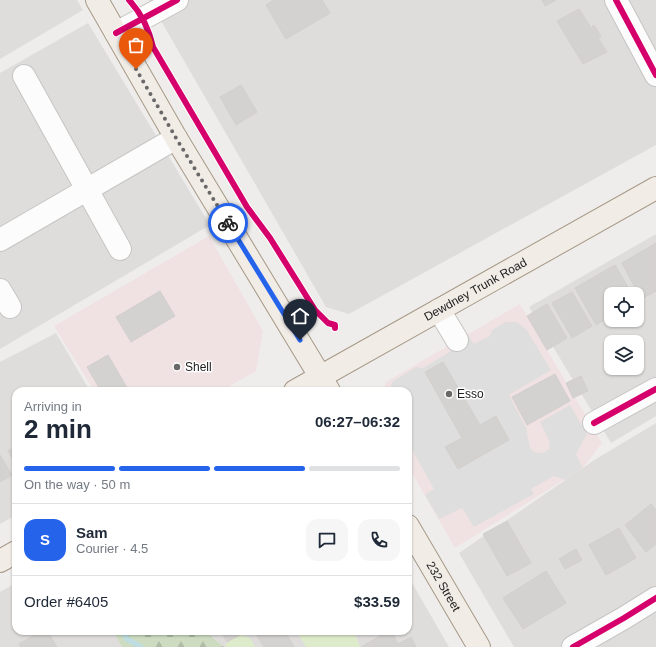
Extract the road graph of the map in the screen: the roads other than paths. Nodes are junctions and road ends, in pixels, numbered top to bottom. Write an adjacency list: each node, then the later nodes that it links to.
1 (97, 0): 4 (main road)
2 (177, 0): 4 (street)
3 (616, 0): 5 (street)
4 (116, 33): 7 (main road)
5 (656, 75)
6 (24, 76): 9 (street)
7 (176, 138): 9 (street); 14 (main road)
8 (656, 188): 12 (main road, Dewdney Trunk Road)
9 (86, 190): 10 (street); 11 (street)
10 (0, 240)
11 (120, 249)
12 (439, 310): 13 (street); 14 (main road, Dewdney Trunk Road)
13 (457, 340)
14 (325, 384): 15 (main road, Dewdney Trunk Road)
15 (312, 387)
16 (656, 388): 17 (street)
17 (594, 423)
18 (412, 533): 22 (main road, 232 Street)
19 (12, 554): 20 (main road)
20 (0, 561)
21 (656, 598): 23 (street)
22 (478, 647)
23 (573, 647)

